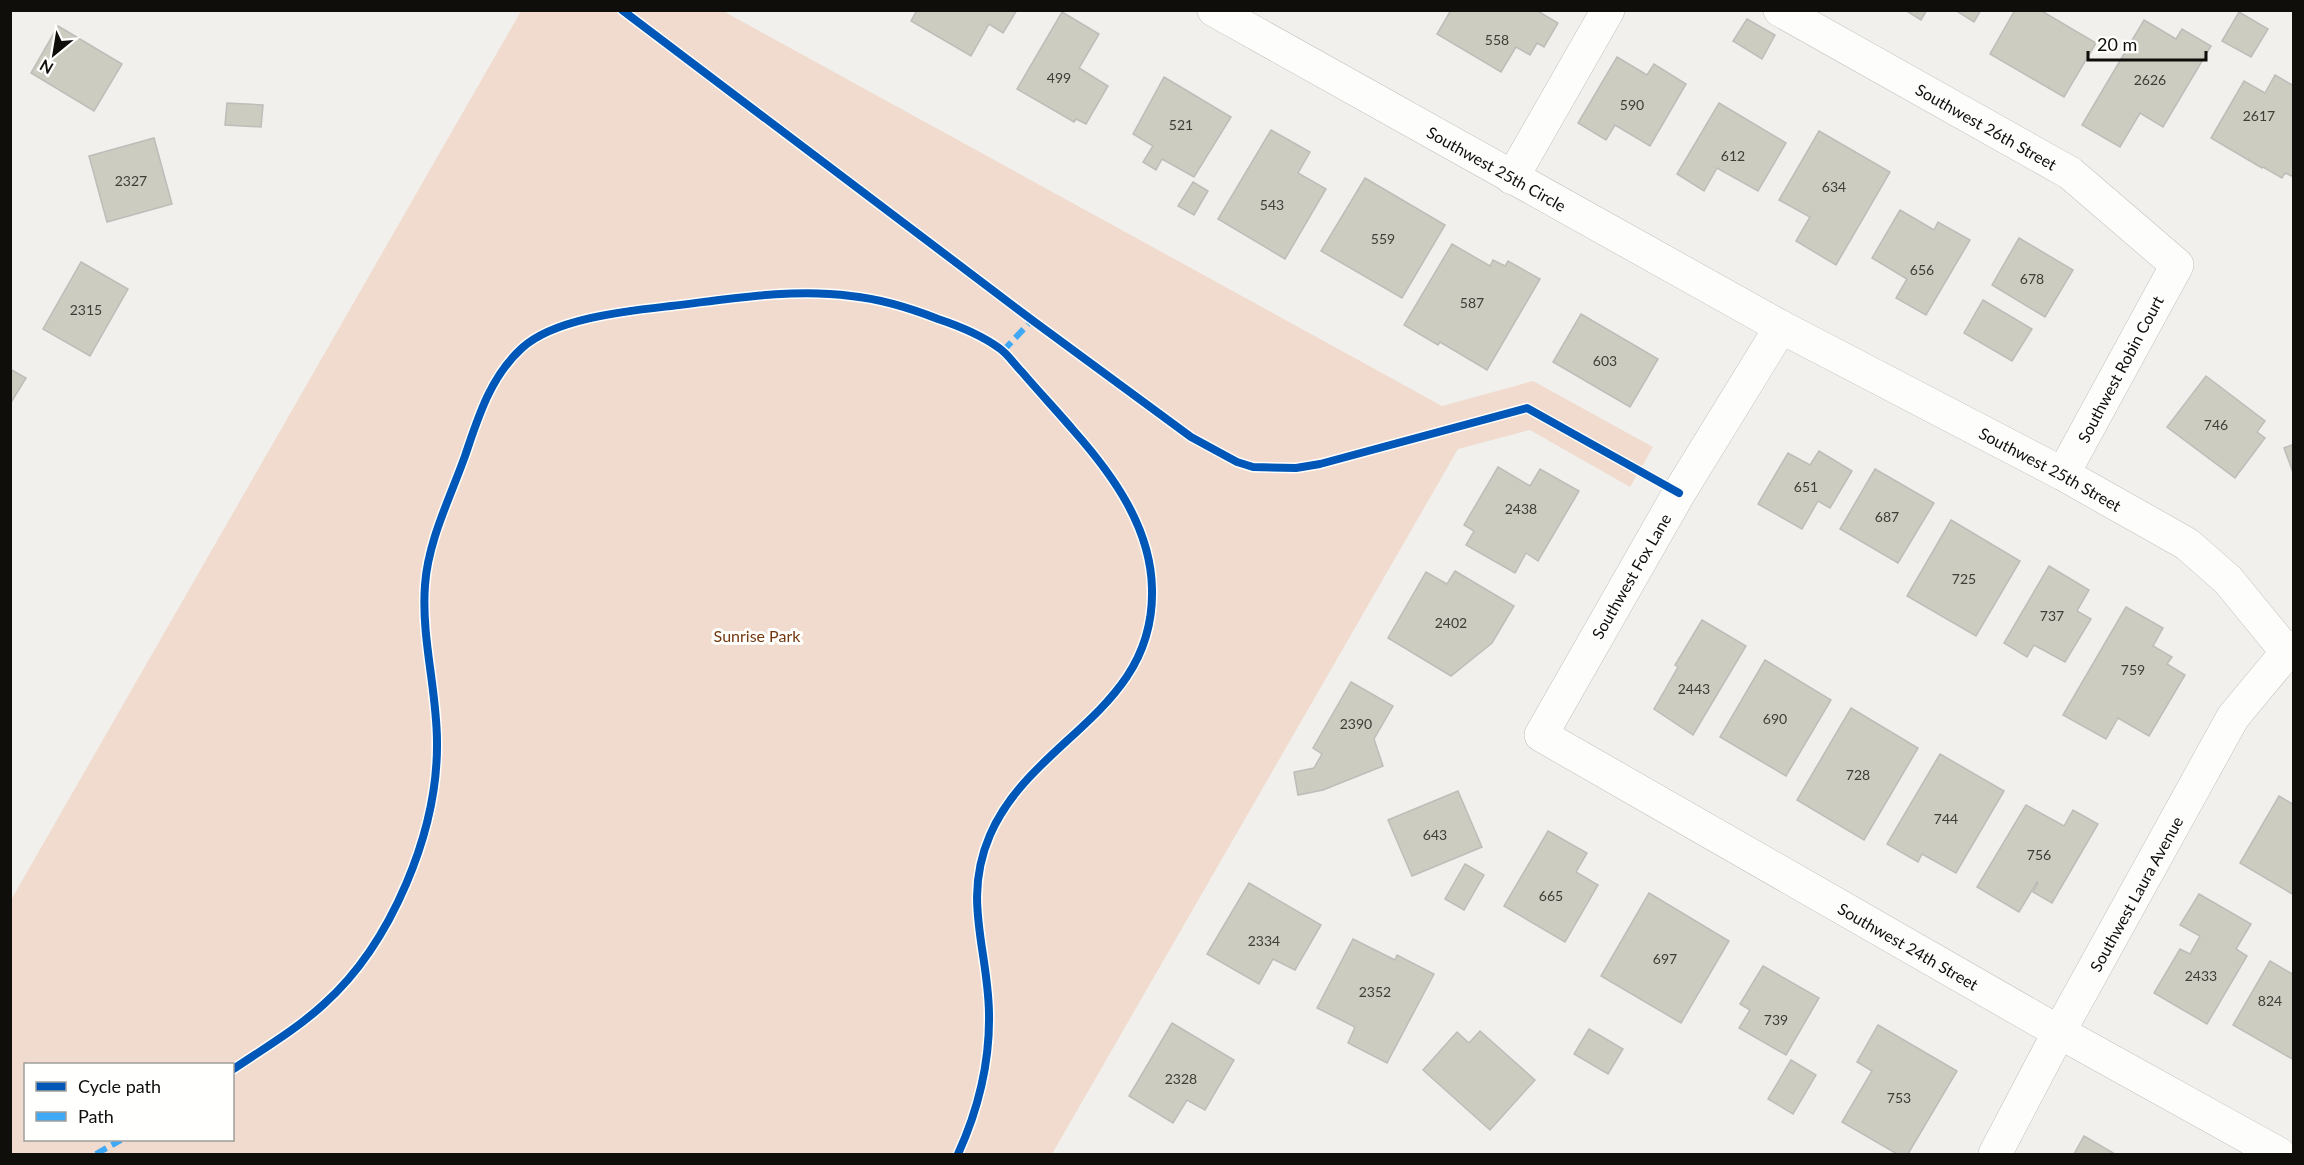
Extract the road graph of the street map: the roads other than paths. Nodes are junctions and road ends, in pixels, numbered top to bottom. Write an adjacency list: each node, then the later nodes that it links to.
1 (1214, 10): 4 (street, Southwest 25th Circle)
2 (1608, 10): 4 (street)
3 (1780, 10): 5 (street, Southwest 26th Street)
4 (1512, 178): 6 (street, Southwest 25th Circle)
5 (2176, 265): 7 (street, Southwest Robin Court)
6 (1781, 327): 7 (street, Southwest 25th Street); 9 (street, Southwest Fox Lane)
7 (2063, 474): 8 (street, Southwest 25th Street)
8 (2290, 649): 10 (street, Southwest Laura Avenue)
9 (1540, 735): 10 (street, Southwest 24th Street)
10 (2059, 1032): 11 (street, Southwest Laura Avenue); 12 (street, Southwest 24th Street)
11 (1995, 1155)
12 (2279, 1155)

